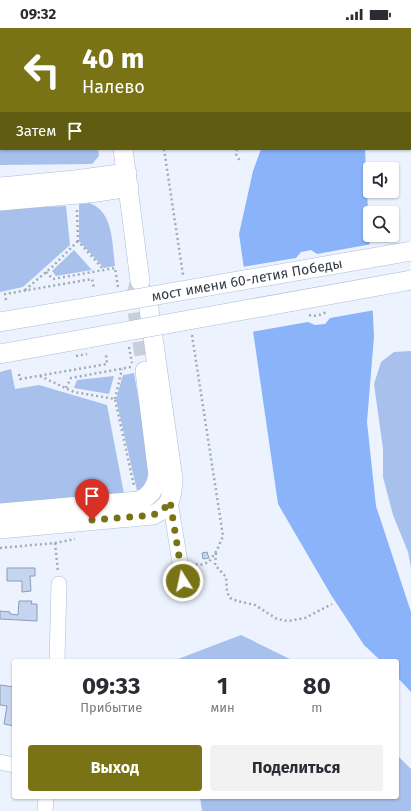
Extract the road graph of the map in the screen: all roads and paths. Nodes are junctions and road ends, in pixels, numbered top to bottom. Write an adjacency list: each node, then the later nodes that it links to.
1 (124, 150): 5 (main road)
2 (164, 150): 13 (path)
3 (237, 150): 4 (path)
4 (240, 161)
5 (128, 180): 6 (main road); 7 (main road); 27 (main road)
6 (0, 187)
7 (0, 201)
8 (77, 210): 9 (path)
9 (78, 241): 11 (path); 11 (path)
10 (411, 251): 17 (main road, мост имени 60-летия Победы, bridge)
11 (46, 272): 15 (path)
12 (411, 280): 19 (main road, мост имени 60-летия Победы, bridge)
13 (184, 281)
14 (94, 288): 15 (path)
15 (25, 290): 16 (path)
16 (6, 300)
17 (0, 322)
18 (191, 328): 31 (path)
19 (0, 354)
20 (106, 355): 23 (path)
21 (144, 355): 28 (main road)
22 (19, 374): 23 (path)
23 (40, 376): 24 (path)
24 (66, 388): 25 (path); 25 (path)
25 (115, 399): 26 (path)
26 (134, 489)
27 (170, 501): 29 (main road); 32 (street)
28 (0, 513)
29 (0, 529)
30 (55, 543): 34 (path)
31 (217, 550): 32 (path); 35 (path)
32 (180, 563): 33 (street)
33 (183, 581)
34 (59, 584): 36 (street)
35 (332, 604)
36 (57, 659)
37 (0, 762): 38 (street)
38 (12, 765)
39 (46, 799): 40 (street)
40 (45, 811)

